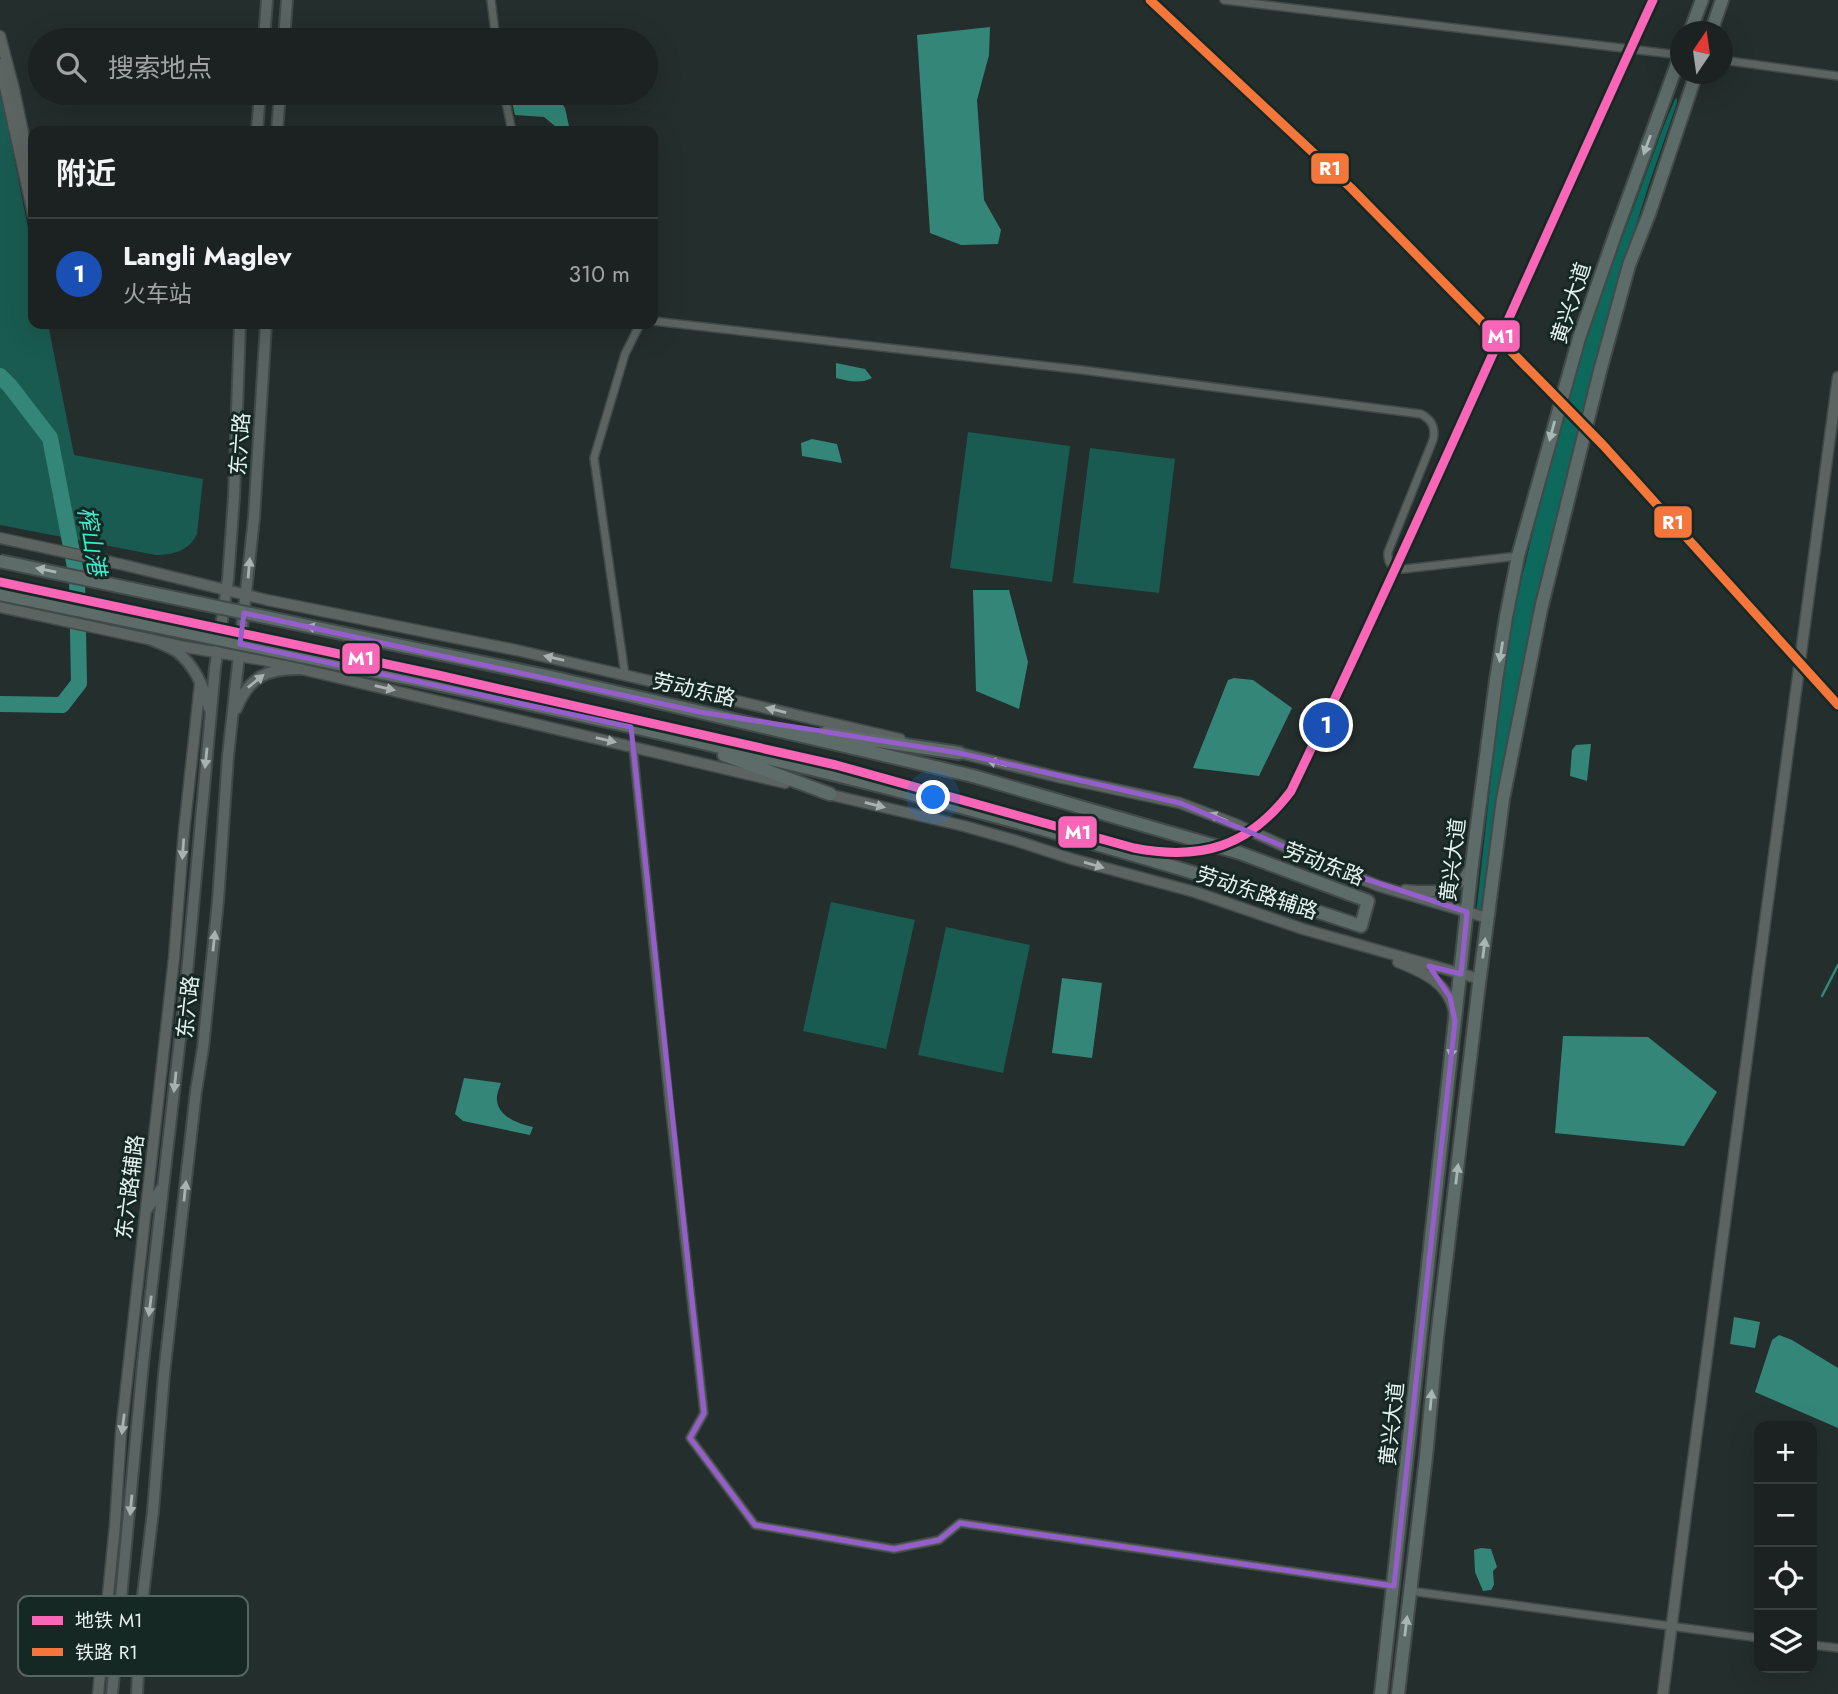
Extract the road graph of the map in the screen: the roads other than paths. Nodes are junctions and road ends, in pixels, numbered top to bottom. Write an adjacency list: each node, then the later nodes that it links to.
1 (267, 0): 9 (main road)
2 (287, 0): 10 (main road)
3 (491, 0): 11 (street)
4 (1224, 0): 13 (street)
5 (1702, 0): 7 (highway)
6 (1722, 0): 8 (highway)
7 (1694, 21)
8 (1715, 21)
9 (265, 28)
10 (285, 28)
11 (494, 28)
12 (0, 36): 25 (main road)
13 (1670, 54)
14 (1733, 61): 16 (street)
15 (0, 64): 26 (main road)
16 (1838, 76)
17 (1670, 84): 33 (highway, 黄兴大道, one-way to 33)
18 (1693, 84): 55 (highway, 黄兴大道)
19 (259, 105): 22 (main road)
20 (279, 105): 23 (main road)
21 (507, 105): 24 (street)
22 (257, 126)
23 (277, 126)
24 (511, 126)
25 (28, 157)
26 (28, 191)
27 (658, 322): 33 (street)
28 (240, 329): 35 (main road, 东六路)
29 (266, 329): 37 (main road, 东六路, one-way to 29)
30 (638, 329): 43 (street)
31 (1838, 377): 67 (main road)
32 (0, 538): 35 (main road)
33 (1518, 556): 52 (highway, 黄兴大道, one-way to 52)
34 (0, 561): 45 (highway, 劳动东路, one-way to 34, bridge)
35 (226, 590): 37 (main road); 40 (main road, 东六路)
36 (0, 594): 47 (highway, bridge)
37 (246, 594): 41 (main road, 东六路); 43 (main road, one-way to 37)
38 (0, 607): 39 (main road, 劳动东路辅路)
39 (150, 639): 40 (main road, 劳动东路辅路); 44 (main road)
40 (218, 652): 41 (main road, 劳动东路辅路); 46 (main road, 东六路)
41 (239, 656): 42 (main road, 劳动东路辅路); 48 (main road, 东六路)
42 (301, 669): 48 (main road, one-way to 42); 49 (main road, 劳动东路辅路, one-way to 49)
43 (625, 675): 50 (main road, one-way to 43)
44 (200, 684): 46 (main road); 61 (main road, 东六路辅路, one-way to 61)
45 (700, 712): 47 (highway, 劳动东路); 50 (highway)
46 (210, 719): 60 (main road, 东六路, one-way to 60)
47 (610, 721): 51 (highway)
48 (232, 722): 66 (main road, 东六路, one-way to 48)
49 (633, 747): 51 (main road, 劳动东路辅路); 62 (street)
50 (959, 753): 53 (main road, one-way to 50)
51 (830, 794): 56 (main road, 劳动东路辅路, one-way to 56)
52 (1472, 864): 53 (main road); 54 (highway, 黄兴大道)
53 (1379, 886): 54 (main road)
54 (1466, 912): 55 (main road); 57 (highway, 黄兴大道)
55 (1488, 918): 58 (highway, 黄兴大道, one-way to 55)
56 (1332, 938): 57 (main road, 劳动东路辅路); 59 (main road)
57 (1461, 974): 58 (main road, 劳动东路辅路); 59 (highway, 黄兴大道)
58 (1480, 979): 63 (highway, 黄兴大道, one-way to 58)
59 (1455, 1021): 62 (highway, 黄兴大道, one-way to 62)
60 (164, 1186): 61 (main road); 65 (main road, 东六路, one-way to 65)
61 (147, 1209): 64 (main road, 东六路辅路, one-way to 64)
62 (1394, 1586): 77 (highway, 黄兴大道)
63 (1410, 1591): 67 (street); 78 (highway, 黄兴大道, one-way to 63)
64 (107, 1596)
65 (122, 1596)
66 (143, 1596)
67 (1672, 1626): 68 (street); 79 (main road)
68 (1754, 1637)
69 (1817, 1646): 70 (street)
70 (1838, 1648)
71 (100, 1676): 74 (main road, 东六路辅路)
72 (114, 1676): 75 (main road, 东六路)
73 (138, 1676): 76 (main road, 东六路, one-way to 73)
74 (98, 1694)
75 (113, 1694)
76 (137, 1694)
77 (1381, 1694)
78 (1398, 1694)
79 (1663, 1694)

